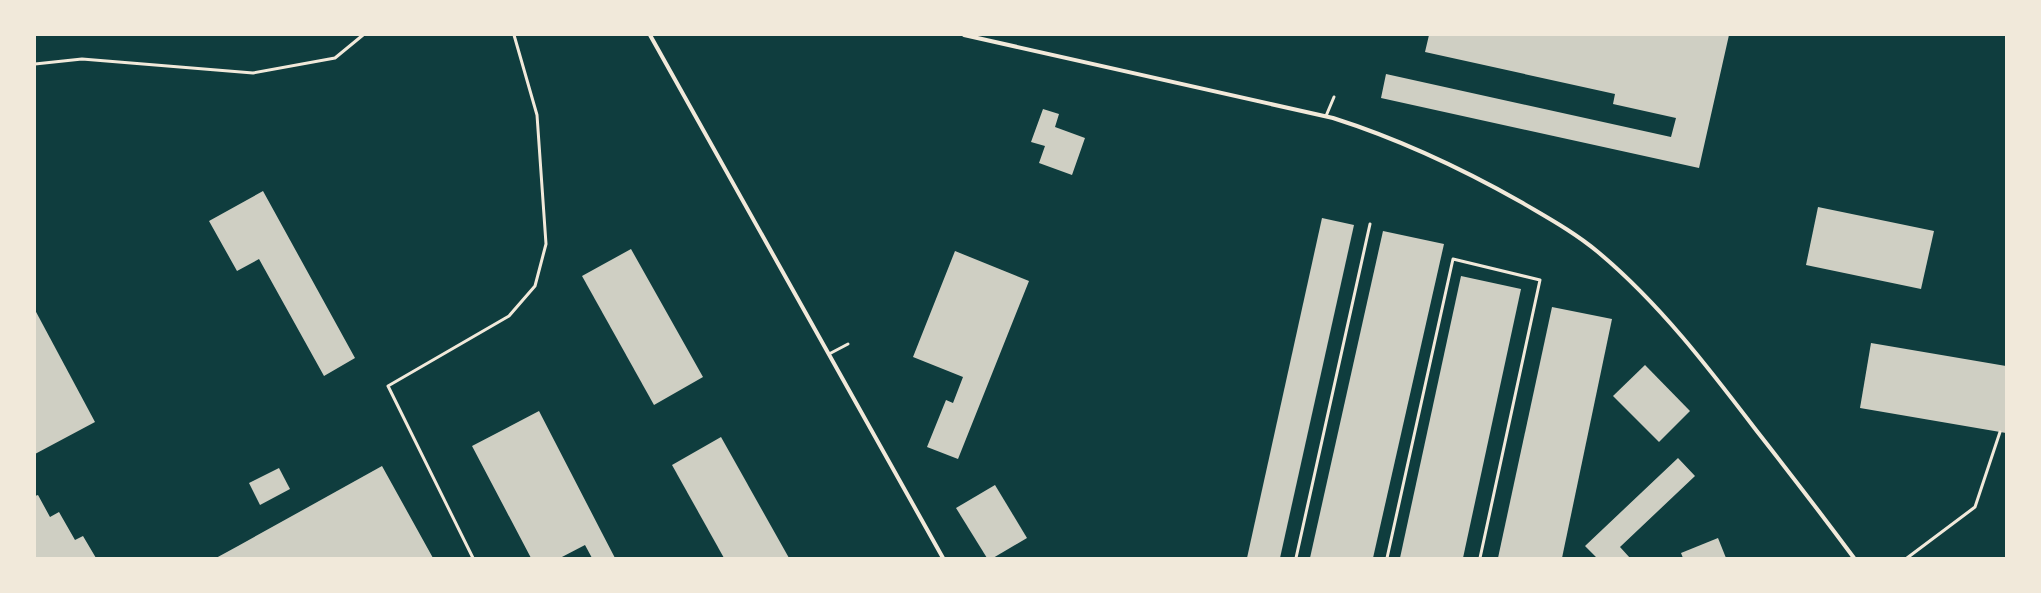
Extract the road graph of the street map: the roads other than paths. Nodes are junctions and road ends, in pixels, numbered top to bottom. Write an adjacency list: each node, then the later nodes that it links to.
1 (363, 35): 5 (lane)
2 (514, 35): 12 (lane)
3 (650, 35): 10 (street)
4 (964, 35): 7 (street)
5 (35, 64)
6 (1334, 97): 7 (lane)
7 (1326, 116): 17 (street)
8 (1370, 224): 14 (lane)
9 (848, 344): 10 (lane)
10 (829, 354): 13 (street)
11 (2000, 432): 18 (lane)
12 (473, 558)
13 (943, 558)
14 (1296, 558)
15 (1387, 558): 16 (lane)
16 (1480, 558)
17 (1854, 558)
18 (1907, 558)

